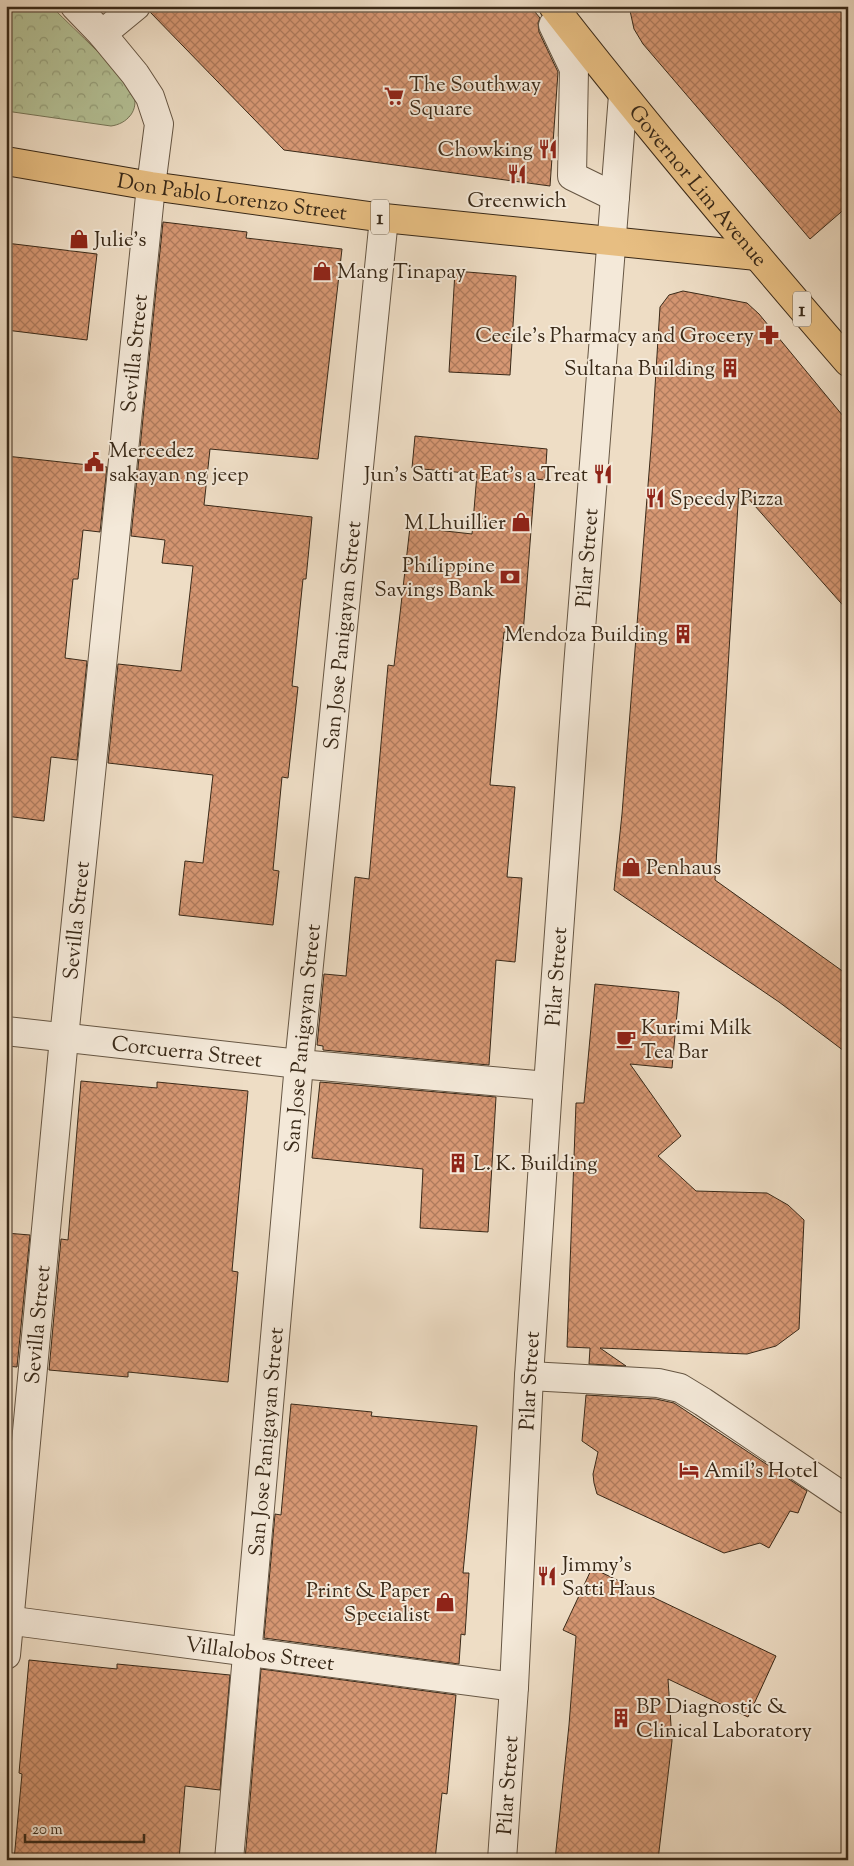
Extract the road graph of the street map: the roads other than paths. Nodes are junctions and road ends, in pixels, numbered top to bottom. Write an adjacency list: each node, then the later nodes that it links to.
1 (75, 6): 4 (street, Sevilla Street)
2 (136, 6): 4 (street)
3 (557, 12): 5 (main road, Governor Lim Avenue); 8 (street)
4 (102, 34): 7 (street, Sevilla Street)
5 (623, 94): 8 (street, Pilar Street); 11 (main road, Governor Lim Avenue)
6 (6, 161): 7 (main road, Don Pablo Lorenzo Street / 1)
7 (151, 186): 9 (main road, Don Pablo Lorenzo Street / 1); 14 (street, Sevilla Street)
8 (615, 197): 10 (street, Pilar Street)
9 (384, 218): 10 (main road, Don Pablo Lorenzo Street / 1); 15 (street, San Jose Panigayan Street)
10 (611, 241): 11 (main road, Don Pablo Lorenzo Street / 1); 16 (street, Pilar Street)
11 (757, 256): 12 (main road, Governor Lim Avenue / 1)
12 (848, 362)
13 (6, 1031): 14 (street, Corcuerra Street)
14 (64, 1038): 15 (street, Corcuerra Street); 19 (street, Sevilla Street)
15 (299, 1064): 16 (street, Corcuerra Street); 20 (street, San Jose Panigayan Street)
16 (548, 1086): 17 (street, Pilar Street)
17 (529, 1376): 18 (street); 22 (street, Pilar Street)
18 (848, 1500)
19 (8, 1621): 20 (street, Villalobos Street); 21 (street, Sevilla Street)
20 (247, 1652): 22 (street, Villalobos Street); 23 (street, San Jose Panigayan Street)
21 (6, 1655)
22 (514, 1687): 24 (street, Pilar Street)
23 (229, 1860)
24 (502, 1860)

